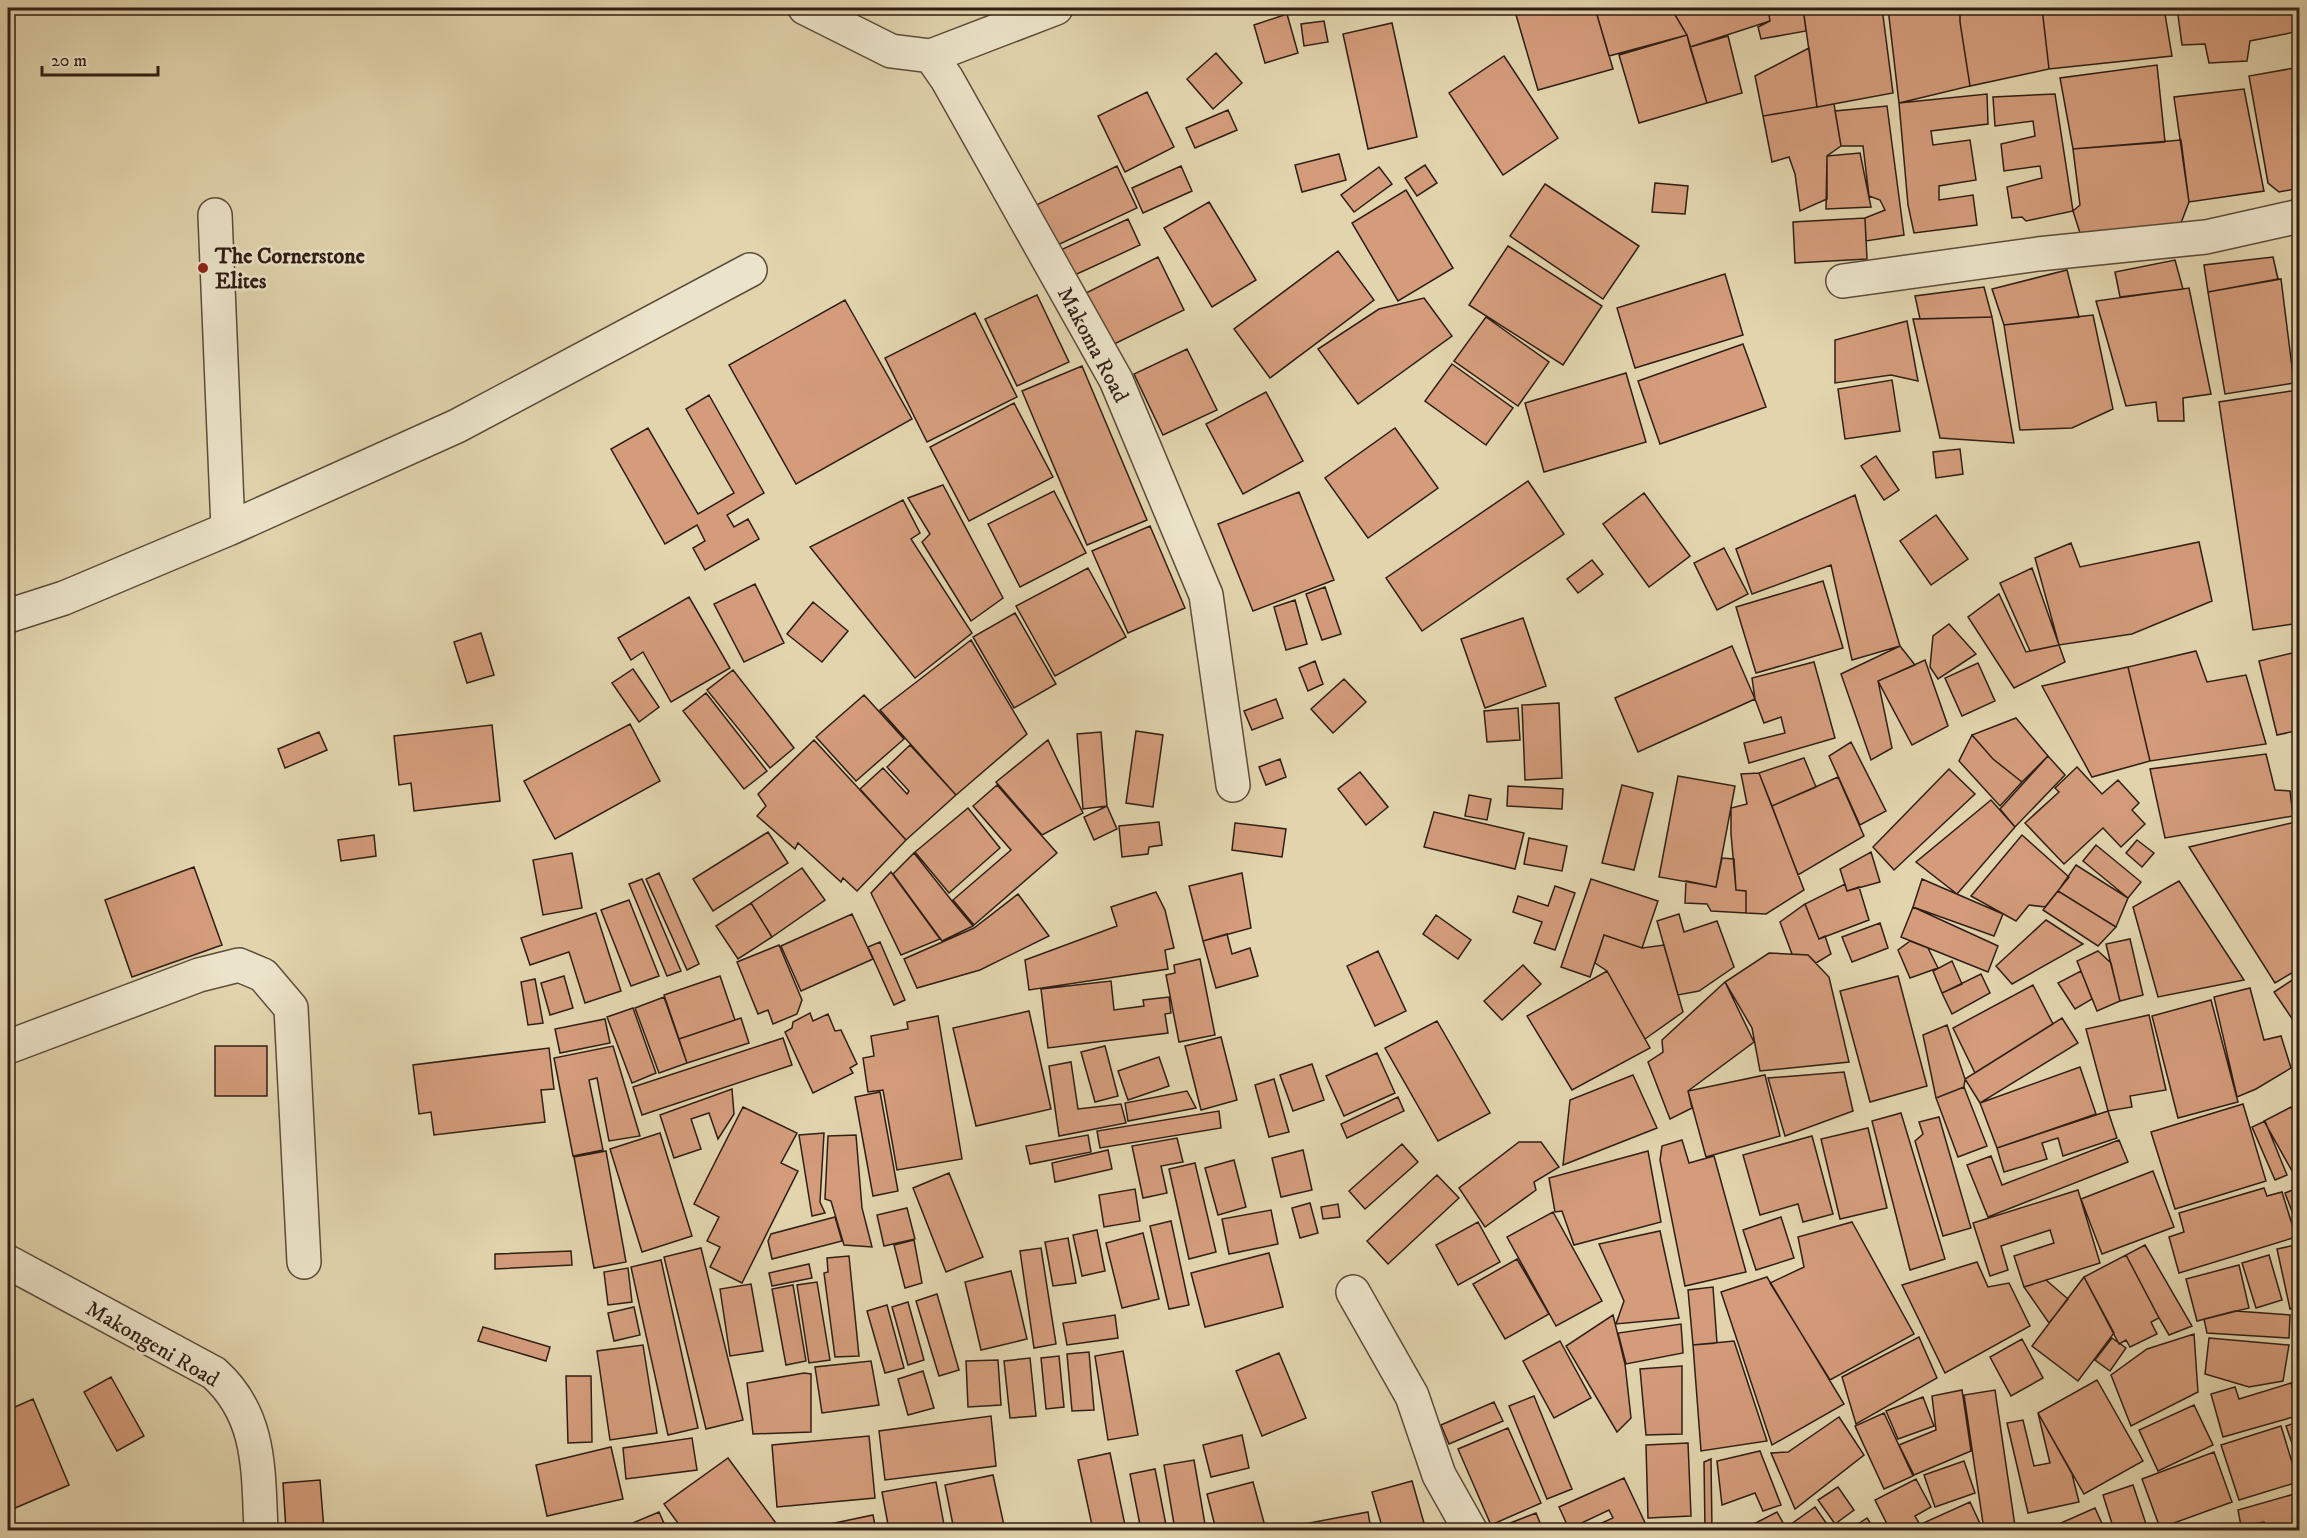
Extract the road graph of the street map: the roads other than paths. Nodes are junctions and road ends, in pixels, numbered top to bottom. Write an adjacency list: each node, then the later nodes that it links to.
1 (805, 8): 3 (street)
2 (1056, 8): 3 (street)
3 (931, 56): 10 (street, Makoma Road)
4 (215, 215): 8 (street)
5 (2300, 216): 7 (street)
6 (750, 270): 8 (street)
7 (1843, 281)
8 (228, 529): 9 (street)
9 (8, 616)
10 (1233, 785)
11 (8, 1047): 13 (street)
12 (8, 1262): 15 (street, Makongeni Road)
13 (304, 1262)
14 (1353, 1292): 16 (street)
15 (261, 1530)
16 (1470, 1530)

